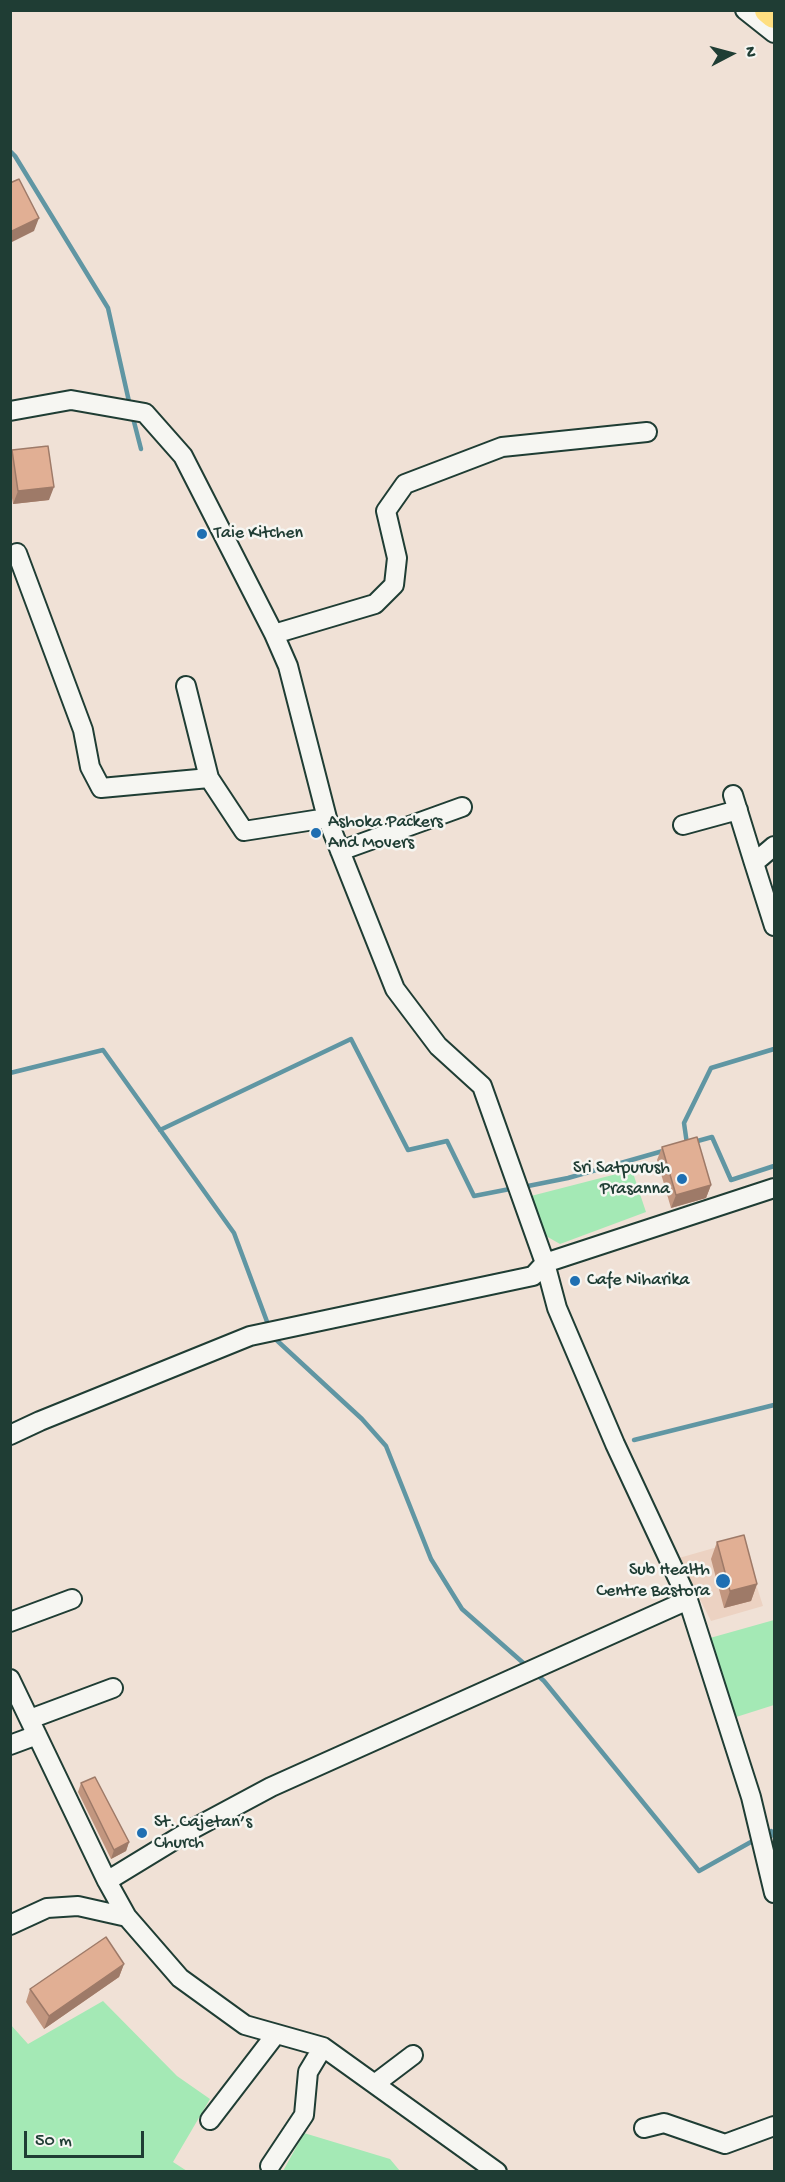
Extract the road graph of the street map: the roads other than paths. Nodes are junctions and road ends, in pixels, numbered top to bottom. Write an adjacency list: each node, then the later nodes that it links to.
1 (745, 10): 4 (street)
2 (768, 10): 3 (highway)
3 (774, 15)
4 (774, 33)
5 (10, 411): 8 (street)
6 (647, 432): 8 (street)
7 (17, 553): 10 (street)
8 (274, 634): 12 (street)
9 (186, 686): 10 (street)
10 (209, 778): 12 (street)
11 (462, 807): 15 (street)
12 (327, 818): 15 (street)
13 (683, 825): 16 (street)
14 (774, 846): 16 (street)
15 (340, 851): 19 (street)
16 (754, 863): 17 (street)
17 (774, 926)
18 (774, 1188): 19 (street)
19 (545, 1263): 20 (street); 22 (street)
20 (10, 1435)
21 (72, 1599): 23 (street)
22 (688, 1600): 28 (street); 29 (street)
23 (10, 1622)
24 (10, 1679): 26 (street)
25 (113, 1688): 26 (street)
26 (33, 1727): 27 (street); 28 (street)
27 (10, 1745)
28 (107, 1881): 30 (street)
29 (774, 1893)
30 (127, 1917): 31 (street); 32 (street)
31 (10, 1925)
32 (276, 2034): 33 (street); 36 (street)
33 (323, 2047): 35 (street); 39 (street)
34 (413, 2055): 35 (street)
35 (376, 2083): 40 (street)
36 (210, 2120)
37 (774, 2126): 38 (street)
38 (644, 2128)
39 (270, 2166)
40 (497, 2172)

